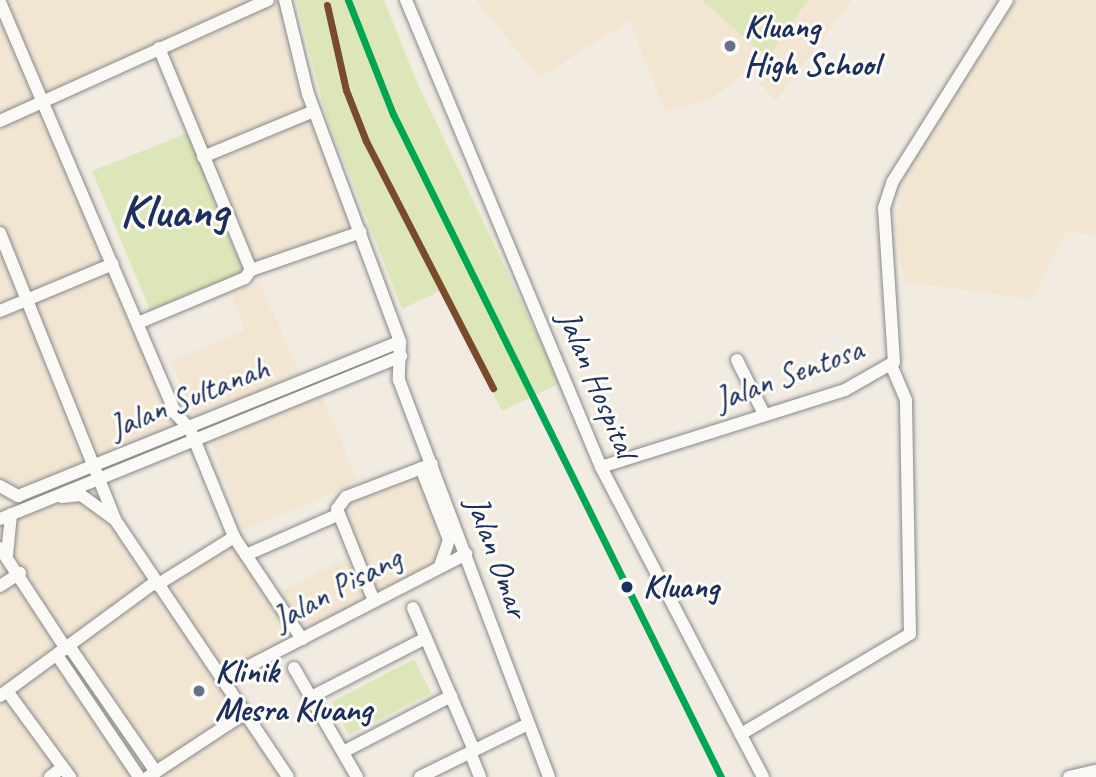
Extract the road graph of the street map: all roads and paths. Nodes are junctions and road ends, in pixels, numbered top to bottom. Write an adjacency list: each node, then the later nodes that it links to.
1 (268, 0): 6 (street)
2 (285, 0): 8 (street, Jalan Omar)
3 (406, 0): 27 (street, Jalan Hospital)
4 (1007, 0): 21 (street, Jalan Sentosa)
5 (0, 2): 7 (street)
6 (159, 48): 7 (street); 10 (street)
7 (45, 99): 9 (street); 13 (street)
8 (314, 111): 10 (street); 11 (street, Jalan Omar)
9 (0, 121)
10 (203, 157): 14 (street)
11 (360, 232): 14 (street); 18 (street, Jalan Omar)
12 (0, 233): 15 (street)
13 (113, 264): 15 (street); 17 (street)
14 (251, 270): 17 (street)
15 (26, 300): 16 (street); 28 (street)
16 (0, 311)
17 (138, 323): 22 (street)
18 (400, 342): 19 (street, Jalan Omar); 24 (street, Jalan Sultanah)
19 (401, 356): 24 (street, Jalan Sultanah); 26 (street, Jalan Omar)
20 (737, 360): 23 (street)
21 (891, 365): 23 (street, Jalan Sentosa); 54 (street)
22 (175, 413): 24 (street); 25 (street)
23 (764, 414): 27 (street, Jalan Sentosa)
24 (192, 434): 25 (street, Jalan Sultanah); 34 (street)
25 (174, 441): 28 (street, Jalan Sultanah)
26 (427, 466): 31 (street); 35 (street, Jalan Omar); 38 (street, Jalan Pisang)
27 (601, 467): 54 (street, Jalan Hospital)
28 (94, 473): 29 (street, Jalan Sultanah); 30 (street, Jalan Sultanah); 33 (street)
29 (0, 486)
30 (43, 500): 32 (street, Jalan Sultanah); 33 (street)
31 (337, 514): 36 (street); 42 (street)
32 (6, 516): 37 (street)
33 (116, 521): 40 (street)
34 (234, 537): 36 (street); 40 (street)
35 (466, 554): 38 (street, Jalan Pisang); 53 (street, Jalan Omar)
36 (246, 555): 45 (street)
37 (11, 560): 39 (street); 41 (street); 46 (street)
38 (439, 567): 42 (street, Jalan Pisang)
39 (0, 576)
40 (157, 585): 46 (street); 48 (street)
41 (0, 586)
42 (374, 601): 45 (street, Jalan Pisang)
43 (413, 608): 44 (street)
44 (426, 638): 50 (street); 51 (street)
45 (302, 639): 48 (street, Jalan Pisang)
46 (66, 648): 49 (street); 59 (street); 61 (street)
47 (294, 668): 51 (street)
48 (222, 680): 52 (street)
49 (3, 693): 58 (street)
50 (451, 696): 55 (street); 56 (street)
51 (311, 697): 56 (street)
52 (244, 713): 59 (street); 62 (street)
53 (528, 724): 55 (street); 66 (street, Jalan Omar)
54 (740, 734): 67 (street, Jalan Hospital)
55 (472, 751): 64 (street); 65 (street)
56 (343, 752): 63 (street)
57 (1096, 771): 68 (street)
58 (67, 772): 60 (street)
59 (152, 774)
60 (50, 777)
61 (139, 777)
62 (288, 777)
63 (357, 777)
64 (420, 777)
65 (480, 777)
66 (549, 777)
67 (763, 777)
68 (1069, 777)

